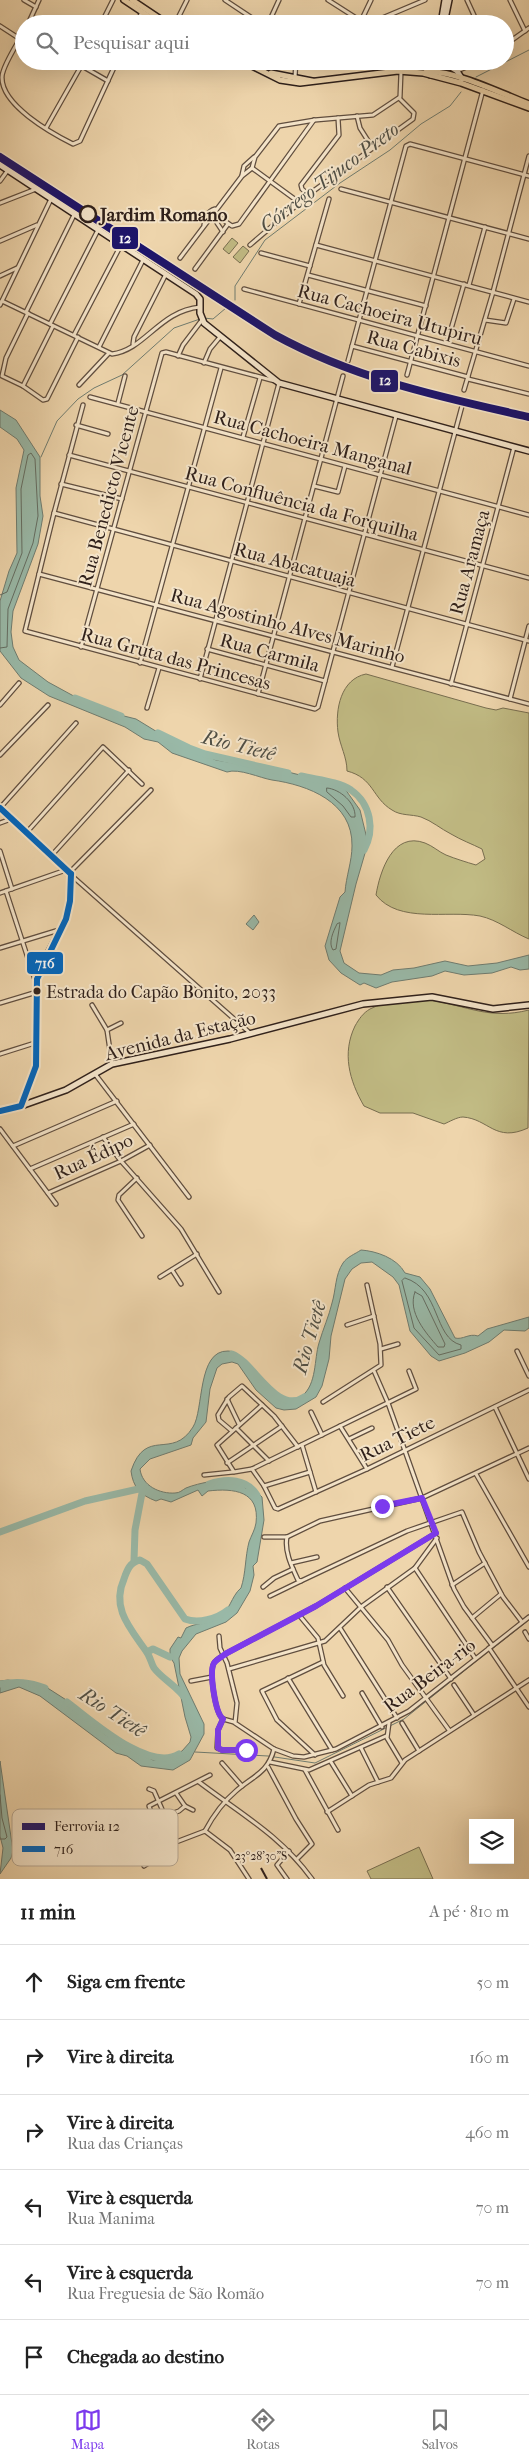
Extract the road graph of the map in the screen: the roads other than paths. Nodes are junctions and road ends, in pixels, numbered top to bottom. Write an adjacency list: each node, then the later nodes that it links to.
1 (24, 0): 16 (street)
2 (39, 0): 16 (street)
3 (113, 0): 19 (street)
4 (124, 0): 17 (main road)
5 (132, 0): 22 (main road)
6 (187, 0): 23 (street)
7 (225, 0): 24 (street)
8 (279, 0): 25 (street)
9 (328, 0): 26 (street)
10 (371, 0): 27 (street)
11 (425, 0): 28 (street)
12 (445, 0): 29 (street)
13 (449, 0): 30 (street)
14 (467, 0): 31 (street)
15 (510, 0): 33 (street)
16 (36, 7): 18 (street)
17 (142, 12): 20 (street); 21 (main road)
18 (32, 15)
19 (106, 15)
20 (140, 15)
21 (149, 15)
22 (151, 15)
23 (180, 15)
24 (248, 15)
25 (272, 15)
26 (350, 15)
27 (364, 15)
28 (389, 15)
29 (443, 15)
30 (445, 15)
31 (474, 15)
32 (0, 26): 34 (street)
33 (527, 30): 35 (street)
34 (15, 36)
35 (514, 39)
36 (15, 49): 59 (street)
37 (78, 70): 59 (street)
38 (92, 70): 50 (street)
39 (113, 70): 50 (street)
40 (263, 70): 51 (main road)
41 (295, 70): 51 (street)
42 (430, 70): 47 (main road)
43 (435, 70): 52 (main road)
44 (436, 70): 49 (main road)
45 (454, 70): 48 (street)
46 (461, 70): 48 (street)
47 (401, 71): 51 (main road); 53 (street)
48 (457, 72): 49 (street)
49 (462, 79): 54 (main road)
50 (108, 81): 59 (street)
51 (294, 81)
52 (483, 90): 55 (main road); 63 (street)
53 (399, 98): 56 (street); 60 (street)
54 (529, 104)
55 (529, 108)
56 (357, 116): 57 (street); 60 (street)
57 (338, 118): 58 (street); 74 (street)
58 (315, 120): 62 (street); 71 (street)
59 (46, 128)
60 (372, 147): 74 (street)
61 (529, 156): 67 (street)
62 (255, 157): 65 (street); 68 (street)
63 (464, 160): 67 (street); 77 (street); 82 (street)
64 (0, 165): 66 (street)
65 (252, 168): 68 (street); 71 (street)
66 (8, 170): 70 (street); 72 (street)
67 (524, 175): 69 (street); 88 (street)
68 (242, 176): 80 (street)
69 (529, 176)
70 (0, 181)
71 (270, 181): 79 (street); 83 (street)
72 (36, 189): 75 (street); 78 (street)
73 (341, 189): 77 (street)
74 (309, 195): 79 (street)
75 (51, 199): 81 (street); 84 (street)
76 (329, 199): 93 (street)
77 (390, 201): 82 (street); 97 (street)
78 (0, 203)
79 (300, 203): 92 (street)
80 (215, 212): 83 (street); 87 (street); 95 (street)
81 (74, 215): 86 (street); 119 (street)
82 (450, 218): 85 (street); 104 (street)
83 (228, 224): 87 (street)
84 (38, 225): 90 (street); 99 (street)
85 (485, 228): 88 (street); 106 (street)
86 (98, 230): 91 (street); 123 (street)
87 (223, 232): 100 (street)
88 (508, 234): 89 (street); 109 (street)
89 (529, 240)
90 (0, 241)
91 (120, 245): 96 (street); 125 (street)
92 (250, 245)
93 (316, 245): 97 (street); 98 (street)
94 (261, 252): 98 (street)
95 (180, 258)
96 (143, 260): 101 (street); 130 (street)
97 (375, 260): 104 (street); 108 (street)
98 (310, 266): 102 (street)
99 (17, 268): 103 (street); 111 (street)
100 (195, 269)
101 (166, 274): 118 (street); 128 (street)
102 (308, 275): 108 (street); 115 (street)
103 (0, 276)
104 (434, 276): 105 (street); 117 (street)
105 (464, 284): 106 (street); 127 (street)
106 (470, 286): 109 (street)
107 (244, 289): 115 (street, Rua Cachoeira Utupiru)
108 (367, 291): 117 (street); 120 (street)
109 (493, 292): 112 (street); 122 (street)
110 (0, 294): 111 (street)
111 (4, 296): 113 (street)
112 (514, 298): 114 (street); 122 (street)
113 (2, 301): 116 (street); 119 (street)
114 (529, 302)
115 (299, 304): 120 (street, Rua Cachoeira Utupiru)
116 (0, 305)
117 (426, 306): 124 (street)
118 (200, 307): 121 (street); 128 (street)
119 (27, 313): 123 (street); 146 (street)
120 (359, 319): 124 (street, Rua Cachoeira Utupiru); 129 (street)
121 (202, 320): 126 (street); 133 (street)
122 (485, 320): 131 (street)
123 (51, 325): 125 (street); 146 (street)
124 (418, 334): 127 (street, Rua Cachoeira Utupiru); 134 (street)
125 (76, 336): 130 (street); 146 (street)
126 (221, 336): 136 (street); 144 (street)
127 (447, 343): 131 (street, Rua Cachoeira Utupiru)
128 (132, 344): 132 (street)
129 (352, 346): 134 (street, Rua Cabixis); 135 (street)
130 (99, 347): 132 (street)
131 (476, 352): 137 (street, Rua Cachoeira Utupiru); 143 (street)
132 (110, 353): 145 (street)
133 (178, 356): 136 (street); 154 (street, Rua Benedicto Vicente)
134 (411, 360): 139 (street); 143 (street, Rua Cabixis)
135 (348, 361)
136 (204, 363): 138 (street)
137 (529, 366)
138 (221, 368): 142 (street); 157 (street)
139 (407, 375)
140 (125, 376): 151 (street)
141 (343, 376): 150 (street)
142 (260, 378): 144 (street); 160 (street)
143 (468, 378): 147 (street); 148 (street, Rua Cabixis)
144 (277, 382): 150 (street); 161 (street)
145 (79, 385)
146 (23, 386)
147 (464, 390)
148 (529, 394)
149 (90, 397): 151 (street, Rua Cachoeira Manganal)
150 (336, 400): 155 (street); 165 (street)
151 (118, 403): 154 (street, Rua Cachoeira Manganal)
152 (83, 405): 156 (street)
153 (462, 406): 158 (street)
154 (146, 411): 157 (street, Rua Cachoeira Manganal); 167 (street, Rua Benedicto Vicente)
155 (396, 416): 158 (street); 168 (street)
156 (76, 424): 159 (street); 164 (street)
157 (204, 426): 160 (street, Rua Cachoeira Manganal); 170 (street)
158 (454, 431): 162 (street); 172 (street)
159 (108, 434)
160 (243, 437): 161 (street, Rua Cachoeira Manganal)
161 (263, 443): 165 (street, Rua Cachoeira Manganal); 174 (street)
162 (514, 447): 163 (street); 175 (street, Rua Aramaça)
163 (529, 451)
164 (69, 454): 167 (street, Rua Confluência da Forquilha); 169 (street)
165 (321, 459): 166 (street, Rua Cachoeira Manganal); 171 (street)
166 (345, 466): 168 (street, Rua Cachoeira Manganal); 171 (street)
167 (130, 470): 170 (street, Rua Confluência da Forquilha); 173 (street, Rua Benedicto Vicente)
168 (380, 475): 172 (street, Rua Cachoeira Manganal); 180 (street)
169 (61, 484): 173 (street); 176 (street)
170 (188, 486): 174 (street, Rua Confluência da Forquilha); 181 (street)
171 (314, 486): 178 (street)
172 (439, 491): 175 (street, Rua Cachoeira Manganal); 182 (street)
173 (122, 499): 179 (street, Rua Benedicto Vicente)
174 (246, 502): 178 (street, Rua Confluência da Forquilha); 183 (street)
175 (498, 506): 177 (street, Rua Cachoeira Manganal); 184 (street, Rua Aramaça)
176 (54, 513): 179 (street, Rua Abacatuaja); 185 (street)
177 (529, 515)
178 (306, 518): 180 (street, Rua Confluência da Forquilha); 186 (street)
179 (115, 529): 181 (street, Rua Abacatuaja); 188 (street, Rua Benedicto Vicente)
180 (364, 534): 182 (street, Rua Confluência da Forquilha); 189 (street)
181 (172, 546): 183 (street, Rua Abacatuaja); 190 (street)
182 (423, 550): 184 (street, Rua Confluência da Forquilha); 191 (street)
183 (231, 561): 186 (street, Rua Abacatuaja); 192 (street)
184 (482, 566): 187 (street, Rua Confluência da Forquilha); 193 (street, Rua Aramaça)
185 (39, 574): 188 (street, Rua Agostinho Alves Marinho); 197 (street, Rua Gruta das Princesas)
186 (290, 576): 189 (street, Rua Abacatuaja); 195 (street)
187 (529, 578)
188 (97, 588): 190 (street, Rua Agostinho Alves Marinho); 197 (street, Rua Benedicto Vicente)
189 (349, 593): 191 (street, Rua Abacatuaja); 199 (street)
190 (156, 604): 192 (street, Rua Agostinho Alves Marinho); 200 (street)
191 (408, 609): 193 (street, Rua Abacatuaja); 202 (street)
192 (215, 620): 195 (street, Rua Agostinho Alves Marinho); 198 (street)
193 (466, 624): 196 (street, Rua Abacatuaja); 207 (street, Rua Aramaça)
194 (529, 626): 196 (street)
195 (274, 636): 199 (street, Rua Agostinho Alves Marinho); 201 (street)
196 (527, 641): 209 (street)
197 (81, 647): 200 (street, Rua Gruta das Princesas)
198 (207, 649): 201 (street, Rua Carmila); 204 (street)
199 (333, 652): 202 (street, Rua Agostinho Alves Marinho); 205 (street)
200 (140, 663): 203 (street, Rua Gruta das Princesas)
201 (266, 664): 205 (street, Rua Carmila); 208 (street)
202 (392, 667): 207 (street, Rua Agostinho Alves Marinho)
203 (158, 668): 204 (street, Rua Gruta das Princesas); 213 (street)
204 (200, 679): 208 (street, Rua Gruta das Princesas)
205 (326, 681): 208 (street, Rua Gruta das Princesas)
206 (19, 683): 211 (street)
207 (451, 684): 209 (street, Rua Agostinho Alves Marinho)
208 (258, 694)
209 (510, 699): 210 (street, Rua Agostinho Alves Marinho)
210 (529, 704)
211 (0, 705)
212 (48, 705): 215 (street)
213 (146, 708)
214 (76, 723): 219 (street)
215 (0, 755)
216 (129, 770): 217 (street); 222 (street); 224 (street)
217 (142, 784)
218 (151, 790): 225 (street)
219 (0, 808): 220 (street)
220 (11, 818): 221 (street); 222 (street)
221 (0, 823)
222 (26, 832): 224 (street)
223 (0, 852): 226 (street)
224 (51, 856): 225 (street)
225 (69, 872): 226 (street); 229 (street); 239 (street)
226 (12, 889): 227 (street)
227 (6, 891): 228 (street); 230 (street)
228 (0, 893)
229 (63, 929): 230 (street); 232 (street)
230 (22, 941): 231 (street); 232 (street)
231 (0, 948)
232 (37, 983): 233 (street)
233 (37, 992): 234 (street); 240 (street)
234 (0, 1003)
235 (92, 1005): 238 (street)
236 (529, 1005): 239 (street, Avenida da Estação)
237 (121, 1023): 238 (street)
238 (107, 1030): 242 (street)
239 (251, 1034): 242 (street, Avenida da Estação)
240 (38, 1042): 241 (street); 245 (street)
241 (0, 1054)
242 (112, 1064): 243 (street, Avenida da Estação)
243 (95, 1074): 244 (street); 245 (street, Avenida da Estação)
244 (117, 1101): 247 (street); 251 (street)
245 (21, 1106): 246 (street, Avenida da Estação)
246 (0, 1111)
247 (134, 1124): 249 (street); 250 (street)
248 (0, 1129): 251 (street)
249 (103, 1137): 252 (street); 253 (street)
250 (150, 1145): 252 (street, Rua Édipo); 256 (street)
251 (13, 1146): 253 (street)
252 (121, 1161): 254 (street); 255 (street, Rua Édipo)
253 (30, 1169): 255 (street)
254 (137, 1178): 258 (street); 259 (street)
255 (48, 1193): 257 (street)
256 (189, 1197)
257 (56, 1204)
258 (142, 1236)
259 (197, 1254): 260 (street); 264 (street)
260 (172, 1270): 261 (street); 262 (street)
261 (160, 1277)
262 (181, 1284)
263 (367, 1285): 265 (street)
264 (219, 1292)
265 (374, 1316): 266 (street); 268 (street)
266 (347, 1324)
267 (398, 1344): 268 (street)
268 (381, 1350): 271 (street)
269 (517, 1351): 272 (street)
270 (409, 1371): 276 (street)
271 (374, 1372): 275 (street); 276 (street)
272 (529, 1376)
273 (529, 1390): 278 (street, Rua Tiete)
274 (228, 1398): 277 (street); 280 (street); 285 (street)
275 (323, 1402)
276 (388, 1403): 282 (street); 291 (street)
277 (262, 1405): 280 (street); 281 (street)
278 (495, 1407): 291 (street, Rua Tiete); 292 (street)
279 (311, 1412): 286 (street)
280 (239, 1424): 283 (street)
281 (282, 1426): 288 (street); 289 (street)
282 (340, 1426): 286 (street); 287 (street)
283 (236, 1428): 285 (street); 288 (street)
284 (372, 1428): 287 (street)
285 (232, 1431): 294 (street)
286 (322, 1435): 289 (street)
287 (349, 1439): 296 (street)
288 (254, 1445): 293 (street); 294 (street)
289 (300, 1446): 293 (street); 298 (street)
290 (529, 1448): 292 (street)
291 (404, 1450): 296 (street, Rua Tiete); 304 (street)
292 (518, 1454): 299 (street); 301 (street)
293 (269, 1461): 295 (street)
294 (227, 1463): 297 (street)
295 (252, 1469): 297 (street); 302 (street)
296 (367, 1469): 303 (street, Rua Tiete)
297 (234, 1472): 300 (street)
298 (310, 1472): 302 (street); 303 (street)
299 (476, 1474): 304 (street); 311 (street)
300 (204, 1475)
301 (529, 1479)
302 (264, 1486): 303 (street, Rua Tiete)
303 (316, 1492)
304 (422, 1498): 305 (street); 308 (street)
305 (431, 1521): 306 (street); 313 (street); 317 (street)
306 (436, 1533): 309 (street); 321 (street)
307 (264, 1537): 308 (street)
308 (287, 1537): 312 (street)
309 (437, 1538): 315 (street); 318 (street)
310 (317, 1557): 312 (street)
311 (528, 1562): 314 (street)
312 (291, 1563): 316 (street)
313 (485, 1563): 318 (street); 322 (street)
314 (529, 1566)
315 (415, 1568): 320 (street); 336 (street)
316 (293, 1569): 317 (street); 319 (street)
317 (300, 1581): 323 (street)
318 (452, 1584): 327 (street)
319 (263, 1587)
320 (387, 1587): 324 (street); 341 (street)
321 (345, 1588): 324 (street); 325 (street)
322 (501, 1594): 327 (street); 328 (street)
323 (270, 1596)
324 (360, 1607): 329 (street); 348 (street)
325 (299, 1615): 333 (street); 335 (street)
326 (529, 1617): 328 (street, Rua Beira-rio)
327 (472, 1618): 334 (street)
328 (522, 1622): 334 (street, Rua Beira-rio)
329 (340, 1628): 333 (street); 351 (street)
330 (525, 1632): 332 (street)
331 (218, 1636): 335 (street)
332 (529, 1639)
333 (320, 1643): 337 (street); 338 (street)
334 (491, 1648): 336 (street, Rua Beira-rio); 345 (street)
335 (225, 1654): 338 (street); 339 (street)
336 (475, 1658): 341 (street, Rua Beira-rio)
337 (323, 1662): 340 (street); 347 (street)
338 (229, 1669): 353 (street)
339 (212, 1677): 343 (street); 352 (street)
340 (288, 1678): 361 (street); 364 (street)
341 (450, 1678): 348 (street, Rua Beira-rio)
342 (529, 1680): 345 (street)
343 (191, 1681)
344 (454, 1685): 350 (street)
345 (517, 1688): 349 (street); 350 (street)
346 (362, 1693): 356 (street)
347 (343, 1696)
348 (426, 1698): 351 (street, Rua Beira-rio); 357 (street)
349 (529, 1707)
350 (474, 1715): 357 (street)
351 (397, 1718): 355 (street, Rua Beira-rio)
352 (223, 1719): 353 (street); 360 (street)
353 (234, 1722): 363 (street, Rua Beira-rio)
354 (402, 1723): 362 (street)
355 (389, 1724): 356 (street, Rua Beira-rio); 358 (street)
356 (382, 1727): 361 (street, Rua Beira-rio)
357 (450, 1731): 362 (street)
358 (387, 1734): 359 (street); 368 (street)
359 (361, 1748): 366 (street); 373 (street)
360 (246, 1750)
361 (332, 1750): 364 (street, Rua Beira-rio)
362 (419, 1750): 368 (street)
363 (274, 1751): 364 (street, Rua Beira-rio); 365 (street)
364 (315, 1755)
365 (271, 1761): 369 (street); 370 (street)
366 (331, 1762): 370 (street); 377 (street)
367 (222, 1763): 374 (street)
368 (402, 1763): 373 (street)
369 (268, 1766): 374 (street); 390 (street)
370 (305, 1770): 385 (street)
371 (210, 1775): 372 (street)
372 (199, 1782): 376 (street); 379 (street)
373 (378, 1782): 377 (street)
374 (242, 1786): 379 (street)
375 (149, 1789): 378 (street)
376 (176, 1793): 378 (street); 380 (street)
377 (352, 1796): 385 (street)
378 (157, 1802): 381 (street); 382 (street)
379 (225, 1802): 387 (street); 389 (street)
380 (185, 1806): 383 (street); 384 (street)
381 (150, 1809)
382 (161, 1809)
383 (193, 1810)
384 (178, 1811)
385 (327, 1812): 386 (street)
386 (338, 1830)
387 (205, 1831): 388 (street); 391 (street)
388 (178, 1842)
389 (289, 1851): 390 (street); 392 (street)
390 (297, 1858): 393 (street)
391 (248, 1879)
392 (286, 1879)
393 (312, 1879)

